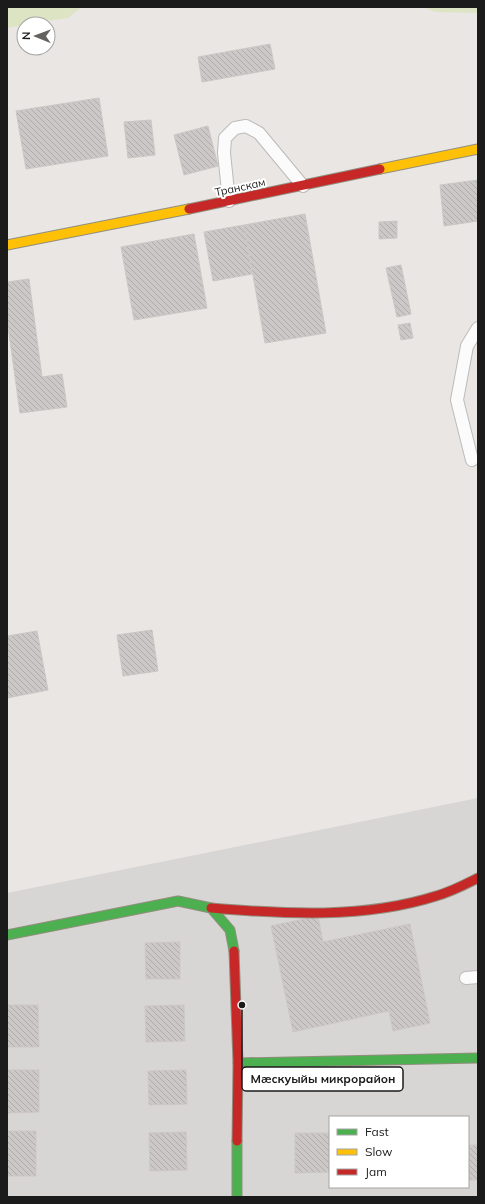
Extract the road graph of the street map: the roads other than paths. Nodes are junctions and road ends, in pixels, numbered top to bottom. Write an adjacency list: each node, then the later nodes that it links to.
1 (478, 149): 2 (main road, Транскам)
2 (303, 186): 3 (main road, Транскам); 3 (lane)
3 (229, 201): 4 (main road, Транскам)
4 (7, 244)
5 (478, 328): 6 (lane)
6 (472, 460)
7 (478, 878): 8 (main road)
8 (211, 908): 9 (main road); 13 (main road)
9 (7, 935)
10 (478, 977): 11 (lane)
11 (466, 978)
12 (478, 1058): 13 (main road)
13 (238, 1063): 14 (main road)
14 (237, 1197)

